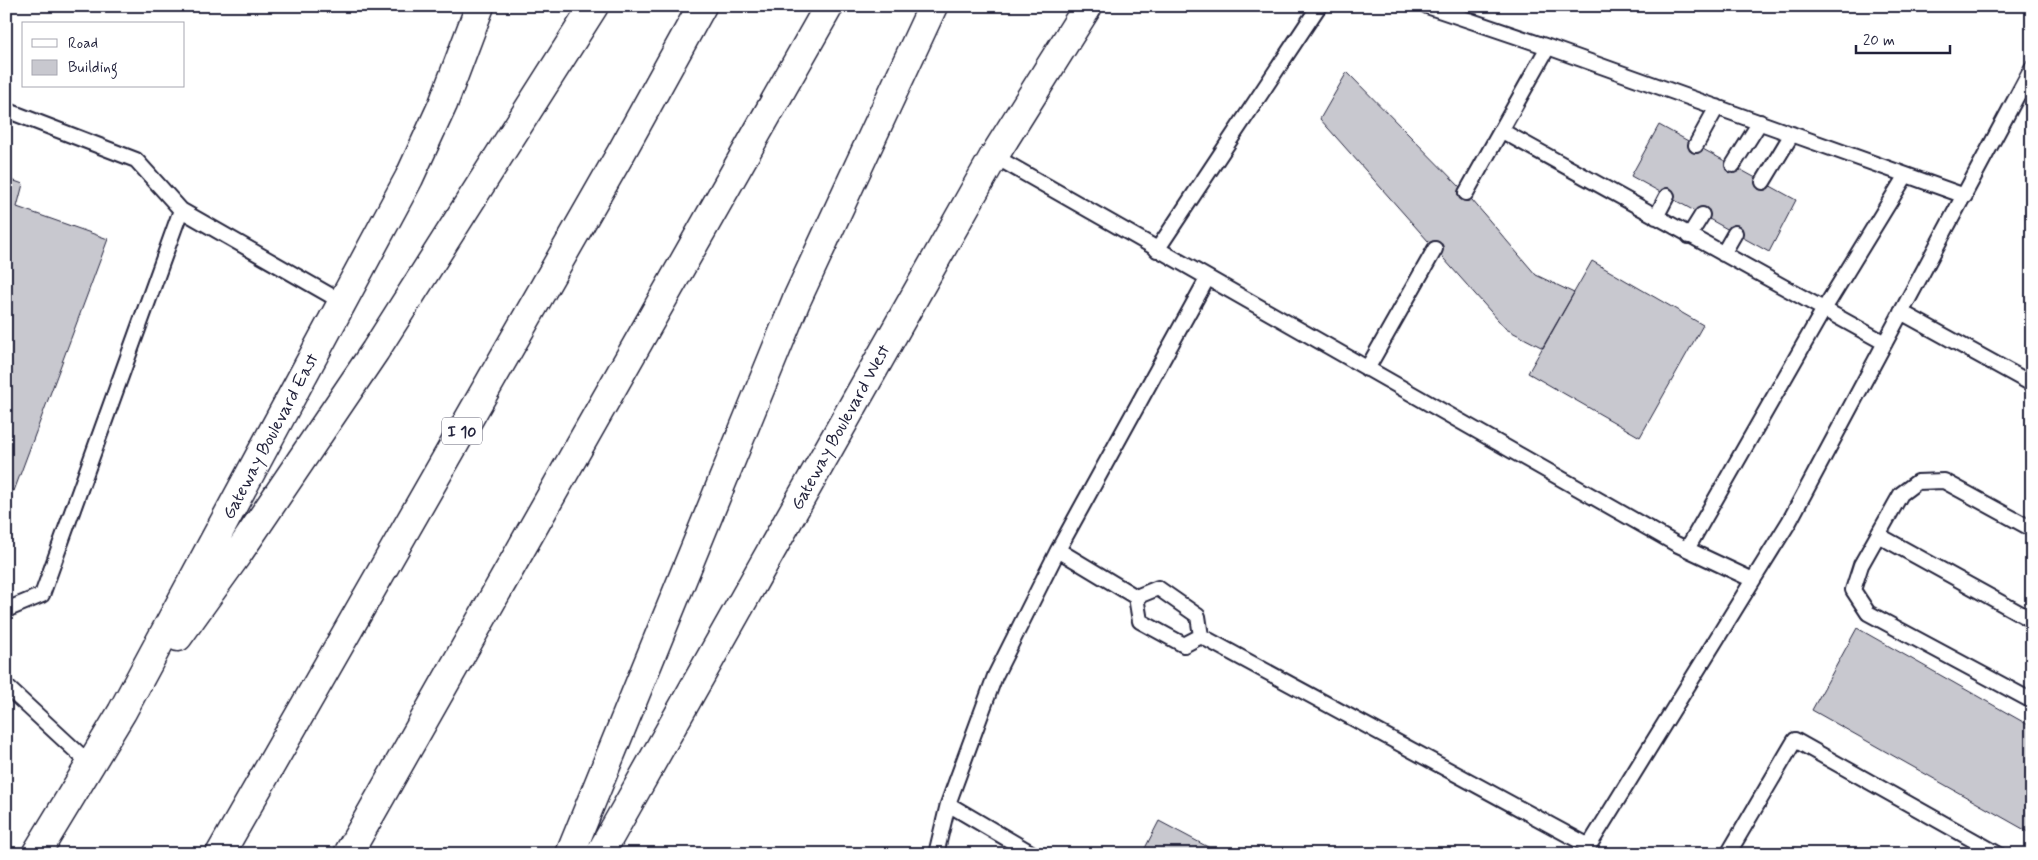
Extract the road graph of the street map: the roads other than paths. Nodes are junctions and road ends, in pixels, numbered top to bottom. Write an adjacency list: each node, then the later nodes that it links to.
1 (480, 6): 35 (main road, Gateway Boulevard East)
2 (594, 6): 52 (main road)
3 (702, 6): 57 (main road, I 10)
4 (829, 6): 58 (main road)
5 (933, 6): 59 (main road)
6 (1088, 6): 12 (main road, Gateway Boulevard West)
7 (1103, 6): 12 (main road)
8 (1319, 6): 32 (lane)
9 (1427, 6): 10 (lane)
10 (1548, 47): 13 (lane); 16 (lane)
11 (2032, 68): 25 (lane)
12 (1044, 75): 19 (main road, Gateway Boulevard West)
13 (1716, 107): 15 (lane); 18 (lane)
14 (6, 110): 26 (lane)
15 (1760, 122): 17 (lane); 20 (lane)
16 (1502, 131): 23 (lane); 28 (lane)
17 (1792, 134): 21 (lane); 22 (lane)
18 (1696, 145)
19 (994, 156): 32 (lane); 60 (main road, Gateway Boulevard West)
20 (1733, 166)
21 (1906, 175): 25 (lane); 36 (lane)
22 (1763, 182)
23 (1466, 193)
24 (1667, 196): 28 (lane)
25 (1965, 196): 37 (lane)
26 (181, 210): 35 (lane); 47 (lane)
27 (1702, 215): 30 (lane)
28 (1656, 217): 30 (lane)
29 (1735, 233): 33 (lane)
30 (1690, 236): 33 (lane)
31 (1435, 249): 39 (lane)
32 (1157, 250): 34 (lane)
33 (1723, 254): 36 (lane)
34 (1207, 279): 39 (lane); 44 (lane)
35 (342, 302): 52 (main road, Gateway Boulevard East)
36 (1824, 309): 38 (lane); 43 (lane)
37 (1901, 312): 38 (lane); 40 (lane)
38 (1885, 343): 45 (lane)
39 (1367, 369): 43 (lane)
40 (2032, 384)
41 (2032, 529): 42 (lane)
42 (1878, 535): 48 (lane); 51 (lane)
43 (1687, 549): 45 (lane)
44 (1058, 550): 46 (lane); 54 (lane)
45 (1753, 580): 55 (lane)
46 (1136, 597): 49 (lane); 49 (lane)
47 (6, 610)
48 (2032, 620)
49 (1202, 636): 55 (lane)
50 (6, 686): 53 (lane)
51 (2032, 701)
52 (122, 712): 53 (main road, Gateway Boulevard East)
53 (90, 764): 56 (main road, Gateway Boulevard East)
54 (948, 804): 61 (lane); 62 (lane)
55 (1587, 850)
56 (36, 854)
57 (220, 854)
58 (348, 854)
59 (570, 854)
60 (600, 854)
61 (936, 854)
62 (1033, 854)
63 (1728, 854): 64 (lane)
64 (1998, 854)

